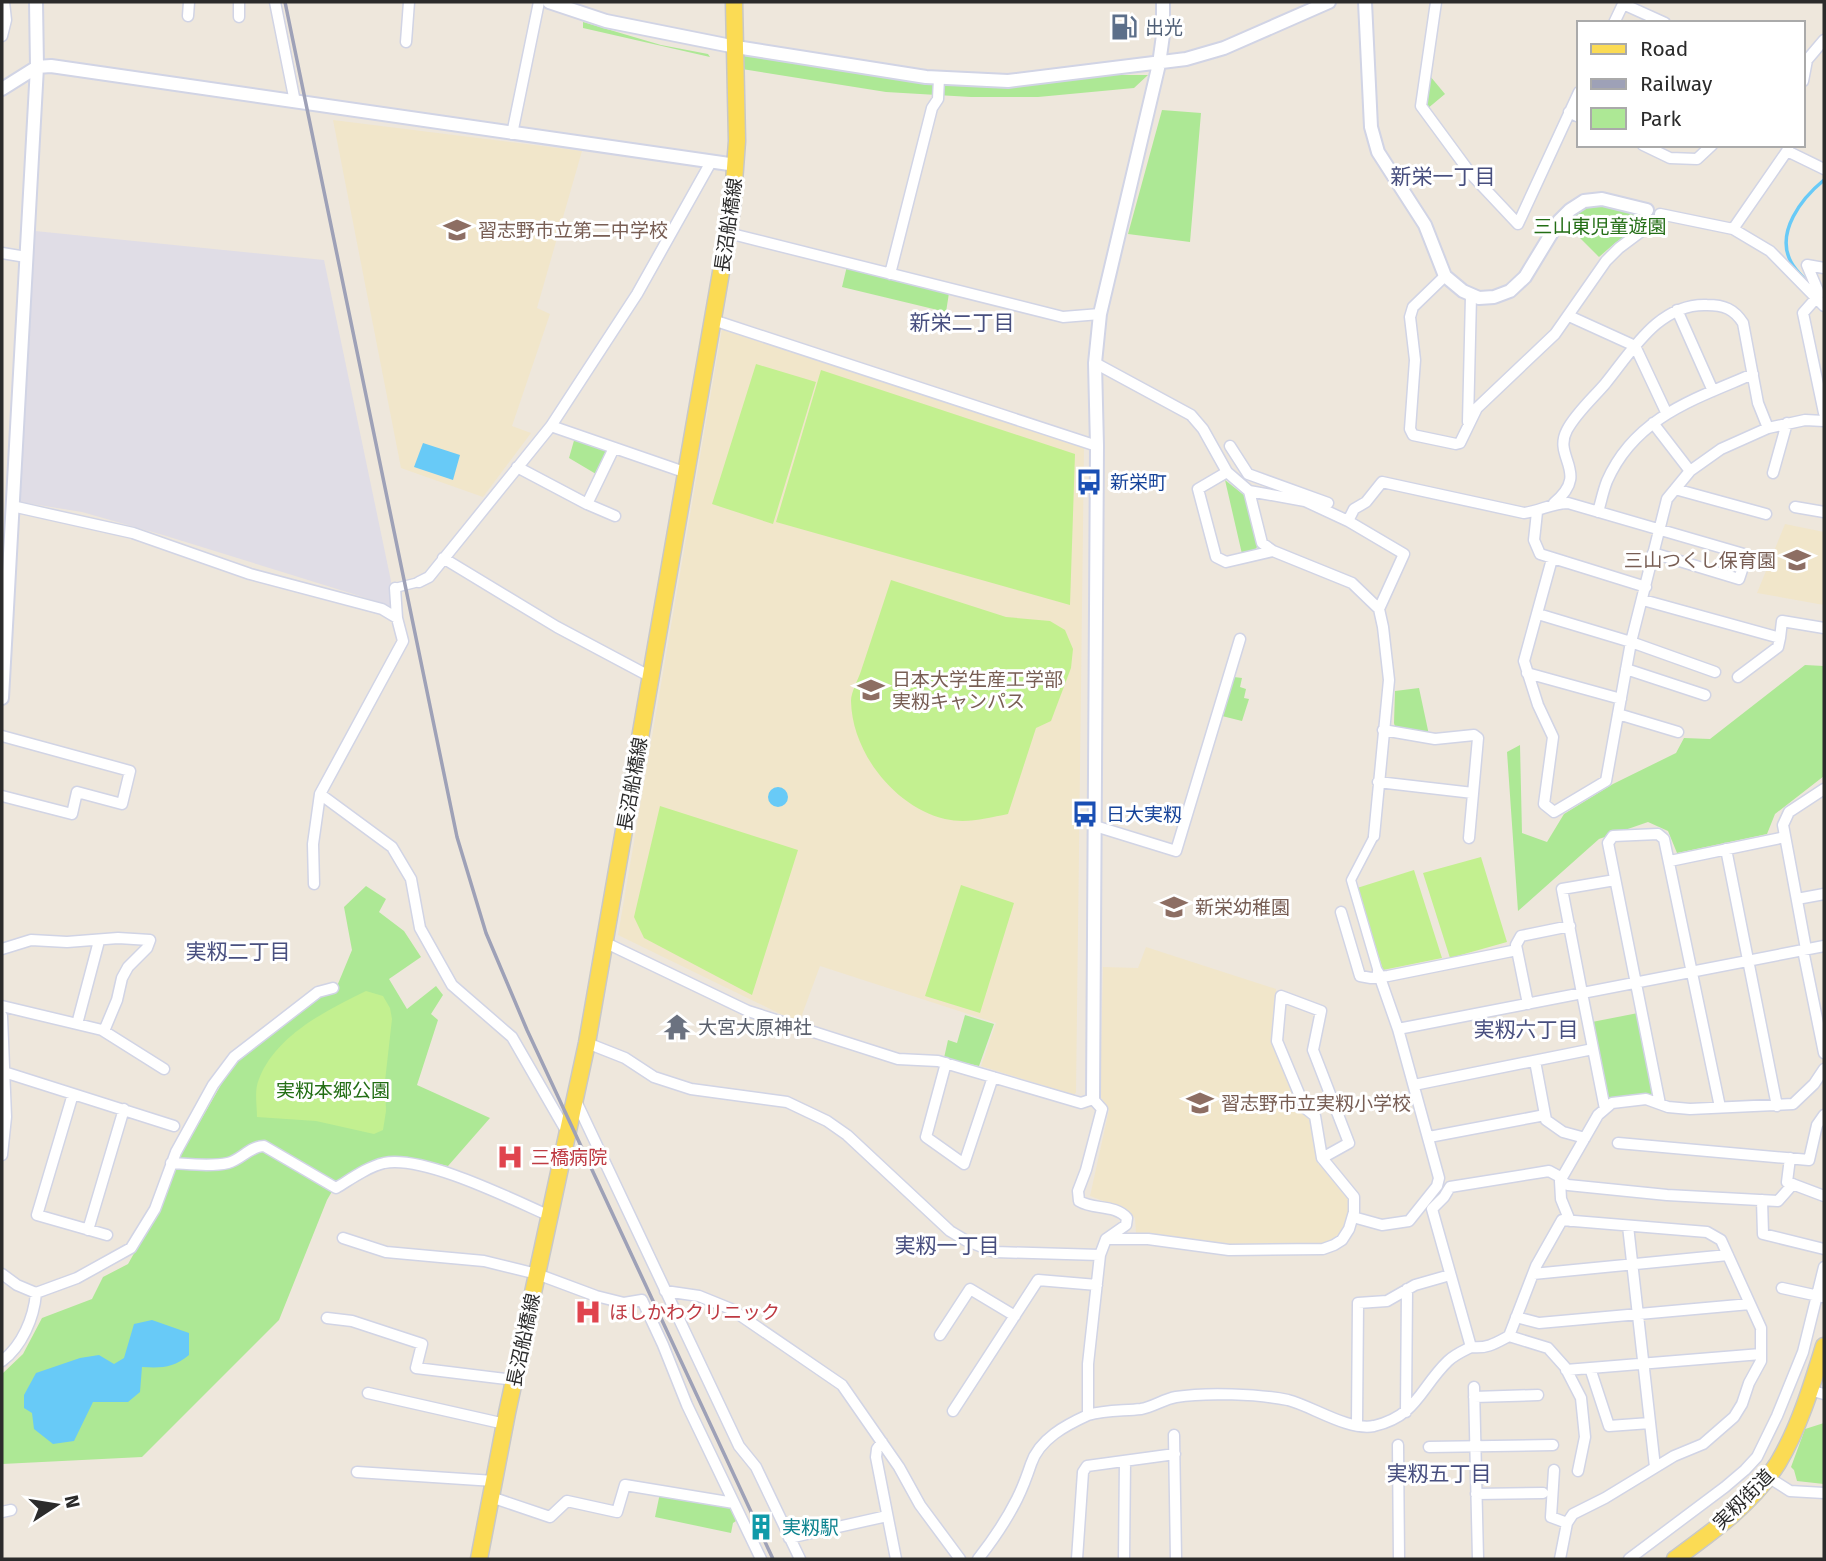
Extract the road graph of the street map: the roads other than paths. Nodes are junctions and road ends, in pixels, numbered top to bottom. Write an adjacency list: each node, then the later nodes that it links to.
1 (4, 2): 19 (street)
2 (36, 2): 24 (street)
3 (189, 2): 15 (street)
4 (239, 2): 16 (street)
5 (275, 2): 28 (street)
6 (409, 2): 21 (street)
7 (539, 2): 30 (street)
8 (549, 2): 22 (street)
9 (734, 2): 22 (main road, 長沼船橋線)
10 (1163, 2): 23 (street)
11 (1329, 2): 23 (street)
12 (1365, 2): 45 (street)
13 (1436, 2): 29 (street)
14 (1623, 3): 17 (street); 18 (street)
15 (188, 16)
16 (239, 16)
17 (1615, 21)
18 (1661, 21)
19 (2, 36)
20 (1824, 40): 25 (street)
21 (406, 42)
22 (736, 47): 26 (street); 35 (main road, 長沼船橋線)
23 (1158, 64): 26 (street); 50 (street)
24 (37, 67): 27 (street); 28 (street); 42 (street)
25 (1805, 70)
26 (939, 78): 44 (street)
27 (2, 89)
28 (295, 102): 30 (street)
29 (1574, 114)
30 (512, 134): 34 (street)
31 (1647, 147): 32 (street)
32 (1710, 147)
33 (1788, 148): 36 (street); 39 (street)
34 (711, 162): 35 (street); 64 (street)
35 (736, 165): 40 (main road, 長沼船橋線)
36 (1824, 169)
37 (1647, 210): 38 (street); 46 (street)
38 (1663, 215): 39 (street); 51 (street)
39 (1733, 229): 47 (street)
40 (728, 233): 44 (street); 52 (main road, 長沼船橋線)
41 (2, 253): 42 (street)
42 (26, 257): 79 (street)
43 (1824, 268): 47 (street)
44 (890, 274): 50 (street)
45 (1445, 276): 46 (street); 63 (street)
46 (1472, 296): 63 (street)
47 (1815, 299): 48 (street); 56 (street)
48 (1824, 306)
49 (1677, 310): 53 (street); 55 (street); 57 (street)
50 (1100, 314): 54 (street)
51 (1569, 316): 53 (street); 63 (street)
52 (713, 320): 66 (street); 72 (main road, 長沼船橋線)
53 (1635, 346): 58 (street); 77 (street)
54 (1095, 363): 66 (street); 71 (street)
55 (1753, 374): 57 (street); 65 (street)
56 (1821, 380): 59 (street)
57 (1713, 391): 58 (street)
58 (1666, 412): 61 (street)
59 (1824, 413)
60 (1824, 421): 62 (street)
61 (1653, 423): 70 (street); 82 (street)
62 (1787, 423): 65 (street); 73 (street)
63 (1468, 424)
64 (551, 426): 68 (street); 69 (street)
65 (1768, 428): 70 (street)
66 (1097, 446): 120 (street)
67 (1230, 446): 76 (street)
68 (614, 448): 72 (street); 78 (street)
69 (517, 467): 78 (street); 90 (street)
70 (1690, 471): 74 (street)
71 (1227, 472): 75 (street); 88 (street)
72 (687, 473): 106 (main road, 長沼船橋線)
73 (1773, 473)
74 (1675, 489): 84 (street); 87 (street)
75 (1249, 491): 86 (street); 88 (street)
76 (1328, 503)
77 (1554, 503): 81 (street); 82 (street)
78 (587, 505): 85 (street)
79 (12, 506): 98 (street); 109 (street)
80 (1795, 507): 83 (street)
81 (1537, 512): 86 (street); 91 (street)
82 (1598, 512): 87 (street)
83 (1824, 512)
84 (1766, 514)
85 (615, 516)
86 (1348, 520): 96 (street)
87 (1658, 528): 89 (street); 89 (street)
88 (1273, 551): 96 (street)
89 (1653, 553): 93 (street)
90 (443, 558): 92 (street); 106 (street)
91 (1552, 559): 93 (street); 97 (street)
92 (419, 582): 94 (street)
93 (1646, 587): 95 (street)
94 (395, 588): 98 (street)
95 (1643, 600): 100 (street); 102 (street)
96 (1378, 609): 112 (street)
97 (1538, 614): 102 (street); 105 (street)
98 (397, 618): 118 (street)
99 (1824, 628): 100 (street)
100 (1780, 638): 107 (street)
101 (1240, 639): 120 (street)
102 (1630, 642): 103 (street); 104 (street)
103 (1626, 669): 108 (street); 110 (street)
104 (1715, 672)
105 (1527, 673): 110 (street); 111 (street)
106 (651, 677): 133 (main road, 長沼船橋線)
107 (1738, 677)
108 (1705, 695)
109 (2, 698)
110 (1621, 699): 111 (street)
111 (1618, 714): 113 (street)
112 (1383, 730): 115 (street); 117 (street)
113 (1678, 732)
114 (2, 736): 119 (street)
115 (1378, 782): 117 (street); 121 (street)
116 (1824, 789): 122 (street)
117 (1473, 793): 123 (street)
118 (320, 794): 127 (street); 171 (street)
119 (2, 796)
120 (1095, 826): 162 (street)
121 (1374, 836): 140 (street)
122 (1785, 837): 124 (street); 129 (street)
123 (1469, 838)
124 (1726, 849): 125 (street); 138 (street)
125 (1670, 861): 126 (street); 139 (street)
126 (1615, 880): 131 (street); 141 (street)
127 (314, 884)
128 (1824, 894): 129 (street)
129 (1797, 899): 137 (street)
130 (1342, 912): 140 (street)
131 (1570, 926): 136 (street); 143 (street)
132 (99, 940): 135 (street); 147 (street); 149 (street)
133 (604, 942): 150 (main road, 長沼船橋線); 154 (street)
134 (1824, 946): 137 (street)
135 (2, 949)
136 (1517, 950): 140 (street); 144 (street)
137 (1805, 950): 138 (street); 152 (street)
138 (1748, 960): 139 (street); 164 (street)
139 (1692, 971): 141 (street); 165 (street)
140 (1379, 975): 148 (street)
141 (1636, 983): 143 (street); 163 (street)
142 (333, 988): 178 (street)
143 (1582, 993): 144 (street); 151 (street)
144 (1528, 1004): 148 (street)
145 (2, 1006): 147 (street)
146 (2, 1016): 157 (street)
147 (77, 1024): 149 (street)
148 (1398, 1029): 159 (street)
149 (104, 1031): 155 (street)
150 (587, 1043): 161 (main road, 長沼船橋線); 194 (street)
151 (1593, 1049): 153 (street); 167 (street)
152 (1824, 1053)
153 (1535, 1061): 159 (street); 168 (street)
154 (946, 1063): 158 (street); 158 (street)
155 (164, 1069)
156 (1824, 1069): 164 (street)
157 (4, 1072): 160 (street); 175 (street)
158 (993, 1077): 162 (street)
159 (1414, 1085): 172 (street)
160 (73, 1094): 166 (street); 189 (street)
161 (575, 1098): 171 (main road, 長沼船橋線); 205 (street)
162 (1093, 1099): 192 (street)
163 (1660, 1104): 165 (street); 167 (street)
164 (1777, 1106): 165 (street)
165 (1720, 1107)
166 (124, 1109): 170 (street); 189 (street)
167 (1605, 1109): 173 (street)
168 (1545, 1115): 172 (street); 173 (street)
169 (1824, 1115): 177 (street)
170 (174, 1126)
171 (568, 1135): 185 (main road, 長沼船橋線)
172 (1429, 1137): 181 (street)
173 (1585, 1138): 179 (street)
174 (1618, 1143): 177 (street)
175 (2, 1155)
176 (1322, 1158): 176 (street); 186 (street)
177 (1790, 1158): 180 (street)
178 (171, 1163): 185 (street); 206 (street)
179 (1561, 1180): 182 (street); 184 (street); 187 (street)
180 (1793, 1184): 183 (street); 184 (street)
181 (1437, 1186): 182 (street); 186 (street)
182 (1447, 1192): 201 (street)
183 (1824, 1196)
184 (1762, 1200): 193 (street)
185 (550, 1216): 199 (main road, 長沼船橋線)
186 (1353, 1217): 192 (street)
187 (1570, 1221): 188 (street); 200 (street)
188 (1628, 1226): 195 (street); 196 (street)
189 (88, 1230): 190 (street)
190 (107, 1236)
191 (343, 1238): 199 (street)
192 (1106, 1238): 194 (street)
193 (1824, 1249)
194 (1100, 1255): 202 (street)
195 (1728, 1255): 196 (street); 208 (street)
196 (1632, 1264): 200 (street); 209 (street)
197 (1824, 1268): 207 (street)
198 (2, 1274): 206 (street)
199 (537, 1274): 222 (main road, 長沼船橋線); 249 (street)
200 (1533, 1274): 211 (street)
201 (1450, 1275): 204 (street); 216 (street)
202 (1097, 1285): 210 (street); 228 (street)
203 (1782, 1288): 207 (street)
204 (1407, 1289): 227 (street); 231 (street)
205 (665, 1290): 233 (street); 252 (street)
206 (36, 1293): 218 (street)
207 (1821, 1297): 265 (street)
208 (1750, 1304): 209 (street); 217 (street)
209 (1638, 1314): 211 (street); 219 (street)
210 (1015, 1316): 213 (street); 226 (street)
211 (1516, 1317): 214 (street)
212 (327, 1318): 222 (street)
213 (940, 1335)
214 (1509, 1336): 216 (street); 221 (street)
215 (1824, 1346): 223 (main road, 実籾街道)
216 (1471, 1348): 227 (street)
217 (1761, 1354): 219 (street); 240 (street)
218 (2, 1361)
219 (1643, 1364): 220 (street); 229 (street)
220 (1590, 1368): 221 (street); 229 (street)
221 (1566, 1370): 242 (street)
222 (514, 1380): 230 (main road, 長沼船橋線)
223 (1816, 1392): 244 (main road, 実籾街道)
224 (368, 1393): 230 (street)
225 (1538, 1395): 236 (street)
226 (953, 1411)
227 (1406, 1412): 231 (street)
228 (1088, 1415): 231 (street); 258 (street)
229 (1650, 1423): 240 (street)
230 (505, 1424): 245 (main road, 長沼船橋線)
231 (1357, 1424)
232 (1174, 1435): 238 (street)
233 (882, 1442): 250 (street); 257 (street)
234 (1398, 1444): 262 (street)
235 (1553, 1445): 236 (street)
236 (1475, 1446): 237 (street); 248 (street)
237 (1429, 1447)
238 (1175, 1454): 239 (street); 261 (street)
239 (1125, 1461): 259 (street); 260 (street)
240 (1655, 1467): 251 (street)
241 (1554, 1470): 251 (street)
242 (1578, 1471)
243 (357, 1472): 245 (street)
244 (1768, 1477): 247 (street); 266 (main road, 実籾街道)
245 (493, 1489): 249 (street); 253 (main road, 長沼船橋線)
246 (1543, 1493): 248 (street)
247 (1824, 1493)
248 (1476, 1494): 263 (street)
249 (734, 1503): 254 (street)
250 (887, 1516): 252 (street); 256 (street)
251 (1567, 1523): 264 (street)
252 (789, 1538): 255 (street)
253 (479, 1559)
254 (761, 1559)
255 (800, 1559)
256 (896, 1559)
257 (961, 1559)
258 (978, 1559)
259 (1077, 1559)
260 (1124, 1559)
261 (1176, 1559)
262 (1399, 1559)
263 (1478, 1559)
264 (1560, 1559)
265 (1629, 1559)
266 (1675, 1559)

